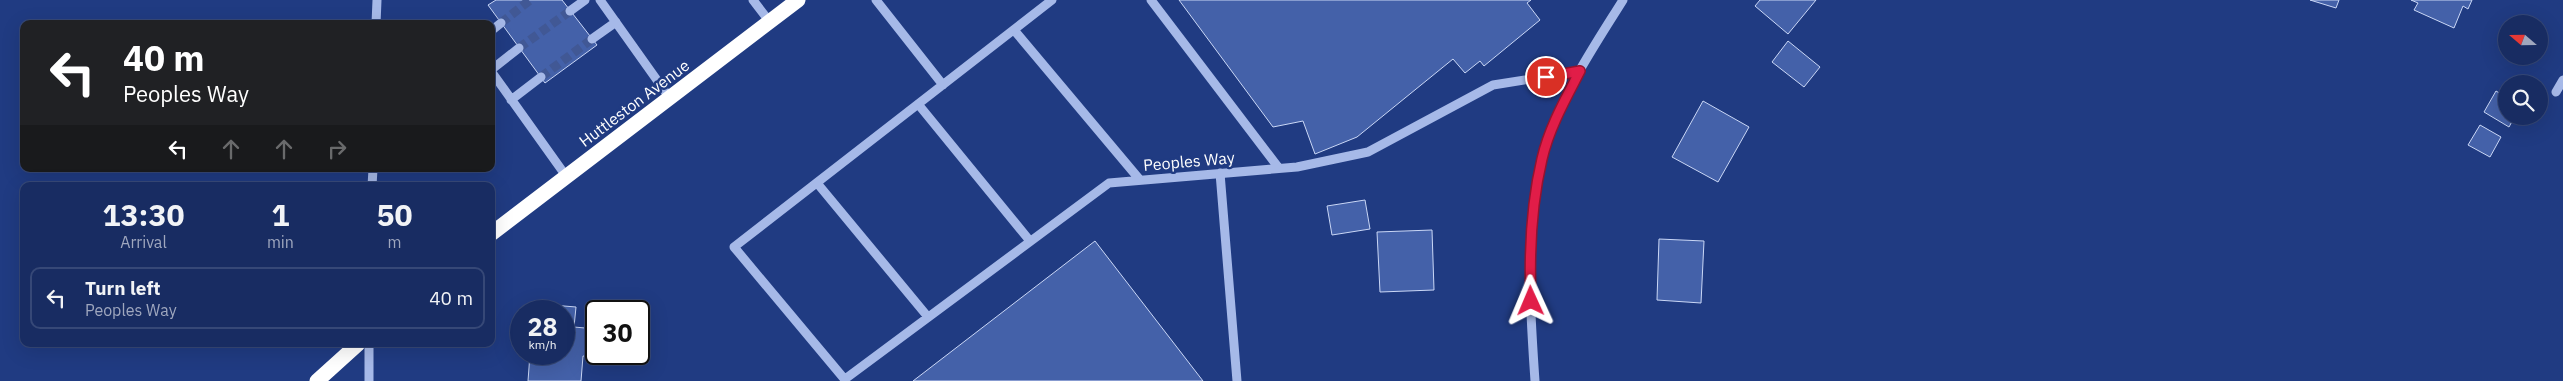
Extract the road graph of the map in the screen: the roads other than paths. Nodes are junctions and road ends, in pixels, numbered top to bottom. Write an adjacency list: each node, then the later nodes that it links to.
1 (376, 0): 12 (street)
2 (585, 0): 11 (street)
3 (600, 0): 14 (street)
4 (752, 0): 13 (street)
5 (798, 0): 13 (highway, Huttleston Avenue)
6 (876, 0): 25 (street)
7 (1052, 0): 10 (street)
8 (1151, 0): 30 (street)
9 (1623, 0): 21 (street)
10 (1041, 3): 17 (street)
11 (570, 11)
12 (376, 20)
13 (769, 21): 27 (highway, Huttleston Avenue)
14 (616, 22): 18 (street); 27 (street)
15 (501, 23): 16 (street)
16 (495, 28)
17 (1014, 30): 25 (street); 33 (street)
18 (592, 39)
19 (519, 48): 20 (street)
20 (495, 68)
21 (1580, 71): 30 (street, Peoples Way); 44 (street)
22 (495, 77): 28 (street)
23 (541, 77): 28 (street)
24 (2563, 80): 26 (street)
25 (943, 85): 29 (street)
26 (2556, 92)
27 (669, 98): 32 (highway, Huttleston Avenue)
28 (511, 100): 32 (street)
29 (918, 104): 34 (street); 36 (street)
30 (1278, 167): 31 (street, Peoples Way)
31 (1220, 173): 33 (street, Peoples Way); 43 (street)
32 (566, 176): 35 (highway, Huttleston Avenue)
33 (1140, 180): 36 (street, Peoples Way)
34 (817, 182): 37 (street); 40 (street)
35 (495, 231)
36 (1030, 241): 37 (street, Peoples Way)
37 (928, 317): 40 (street, Peoples Way)
38 (355, 347): 41 (highway)
39 (369, 347): 42 (street)
40 (845, 380)
41 (317, 381)
42 (369, 381)
43 (1237, 381)
44 (1535, 381)

